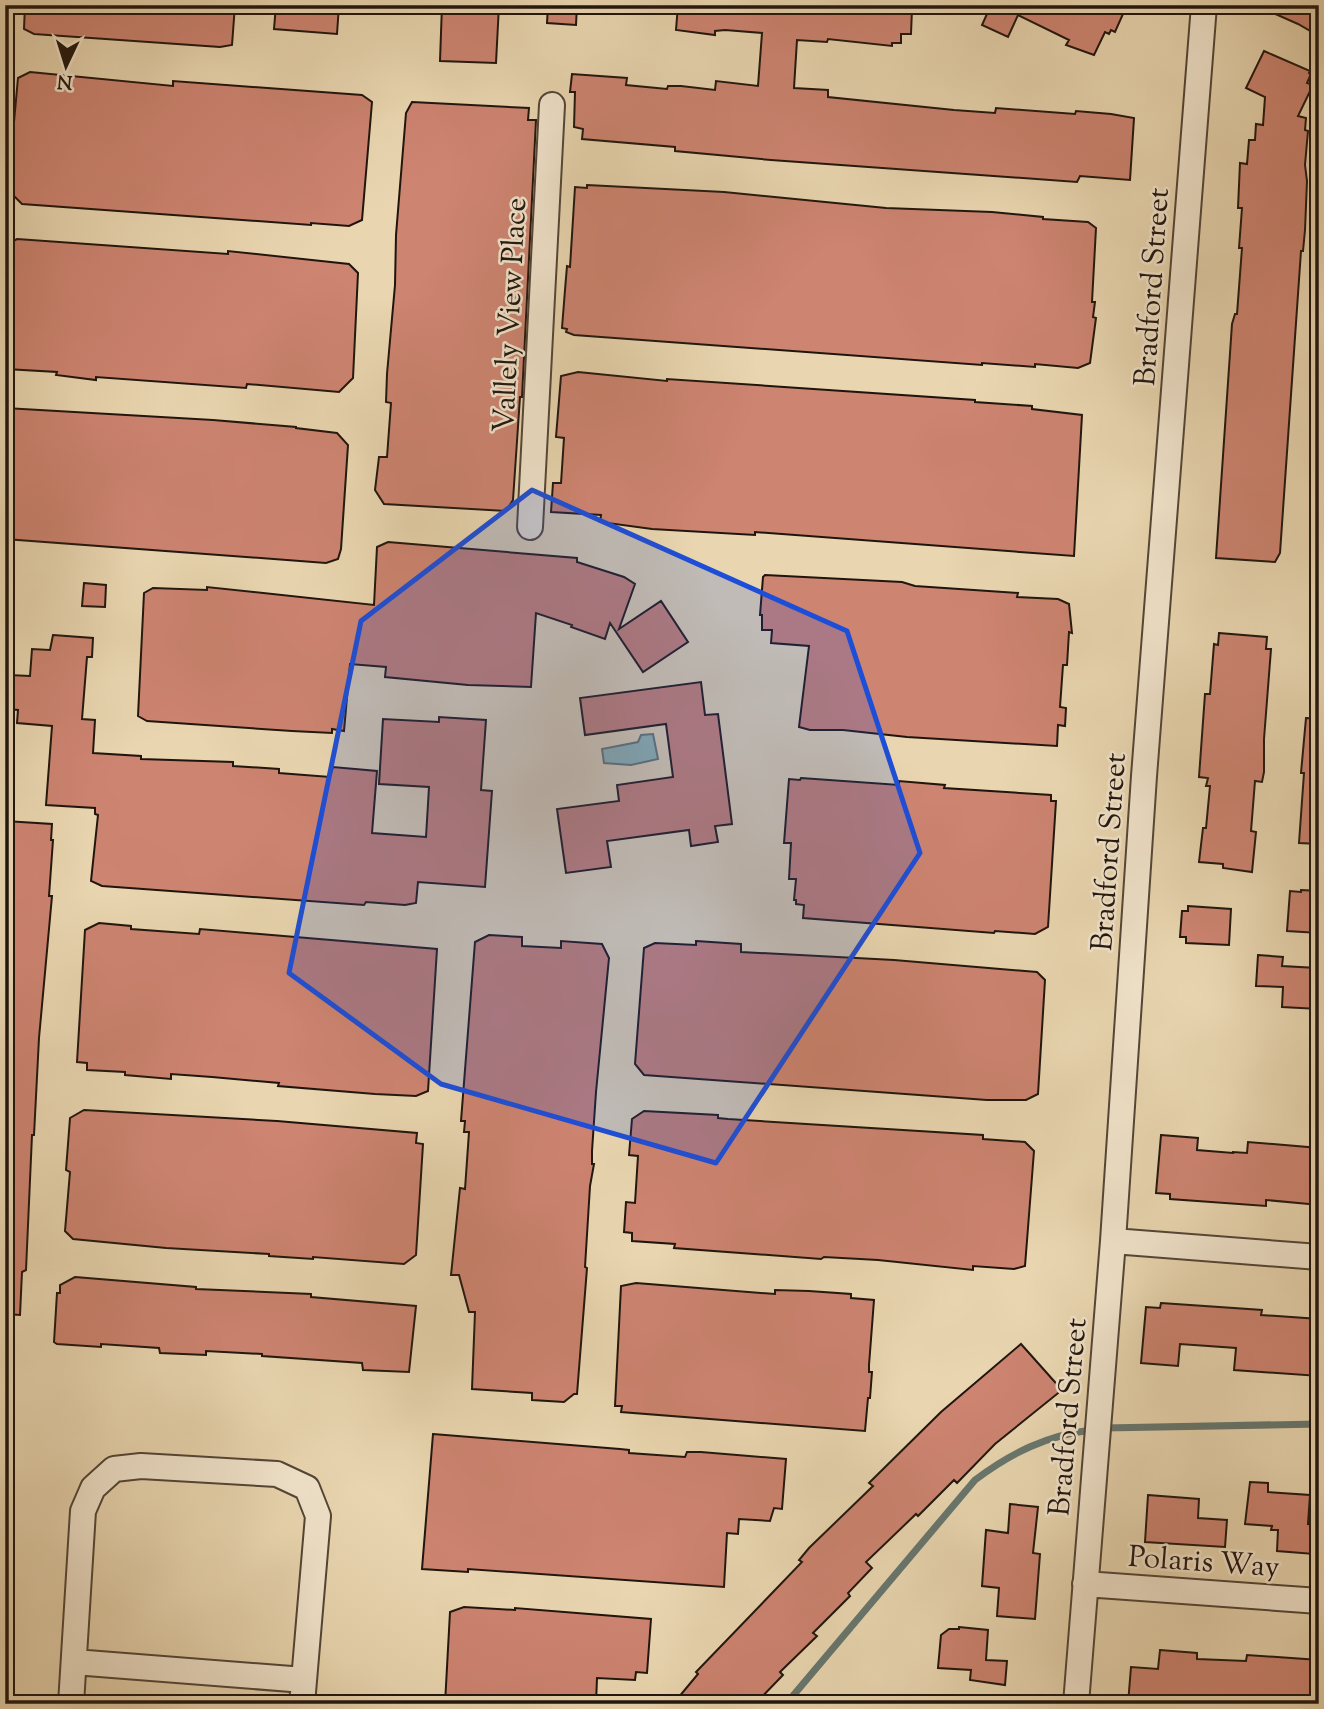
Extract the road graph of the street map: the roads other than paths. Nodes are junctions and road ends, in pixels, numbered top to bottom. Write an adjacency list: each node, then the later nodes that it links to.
1 (1204, 5): 4 (street, Bradford Street)
2 (552, 106): 3 (street, Vallely View Place)
3 (530, 527)
4 (1113, 1241): 5 (street); 6 (street, Bradford Street)
5 (1319, 1257)
6 (1085, 1584): 7 (street, Polaris Way); 11 (street, Bradford Street)
7 (1319, 1601)
8 (74, 1662): 9 (street); 9 (street); 10 (street)
9 (303, 1692)
10 (71, 1704)
11 (1076, 1704)

